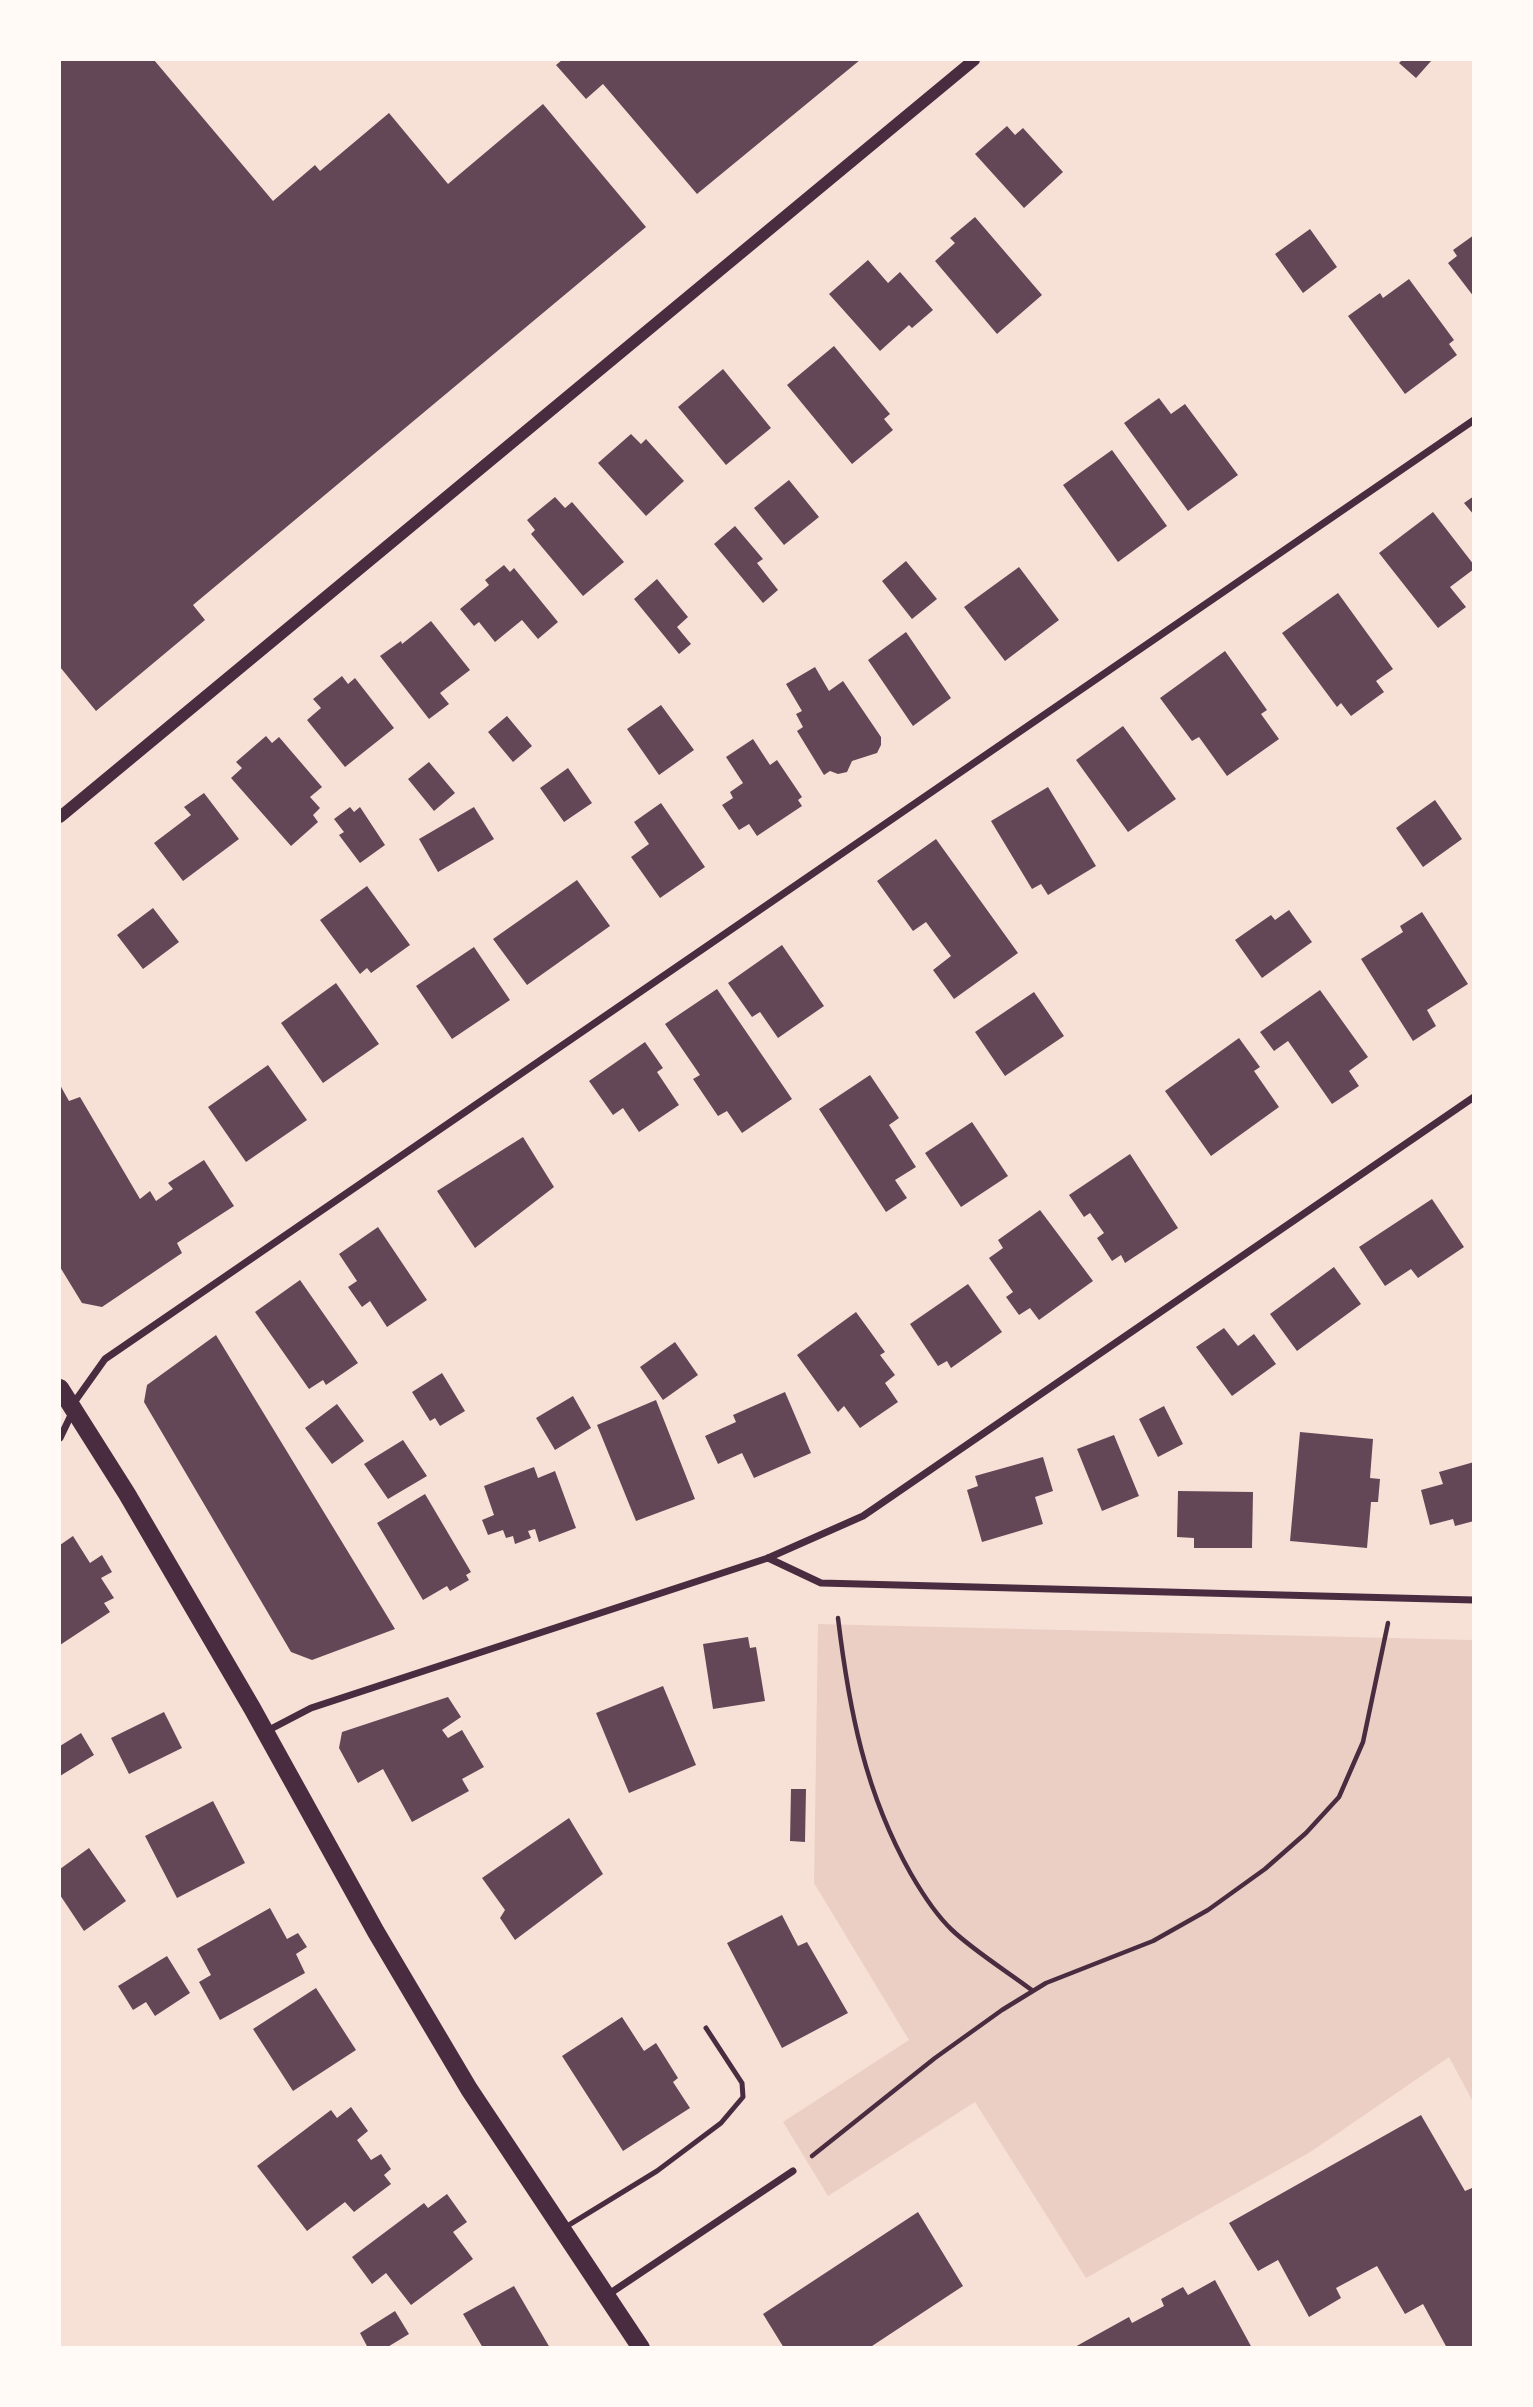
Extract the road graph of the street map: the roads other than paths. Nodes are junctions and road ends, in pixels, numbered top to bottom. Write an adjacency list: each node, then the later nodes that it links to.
1 (974, 60): 3 (street)
2 (1474, 420): 6 (street)
3 (60, 817)
4 (1474, 1097): 8 (street)
5 (60, 1388): 6 (main road)
6 (72, 1409): 7 (street); 10 (main road)
7 (60, 1438)
8 (768, 1558): 9 (street); 10 (street)
9 (1474, 1600)
10 (264, 1732): 13 (main road)
11 (706, 2028): 13 (lane)
12 (793, 2171): 14 (street)
13 (561, 2229): 14 (main road)
14 (605, 2297): 15 (main road)
15 (641, 2347)

